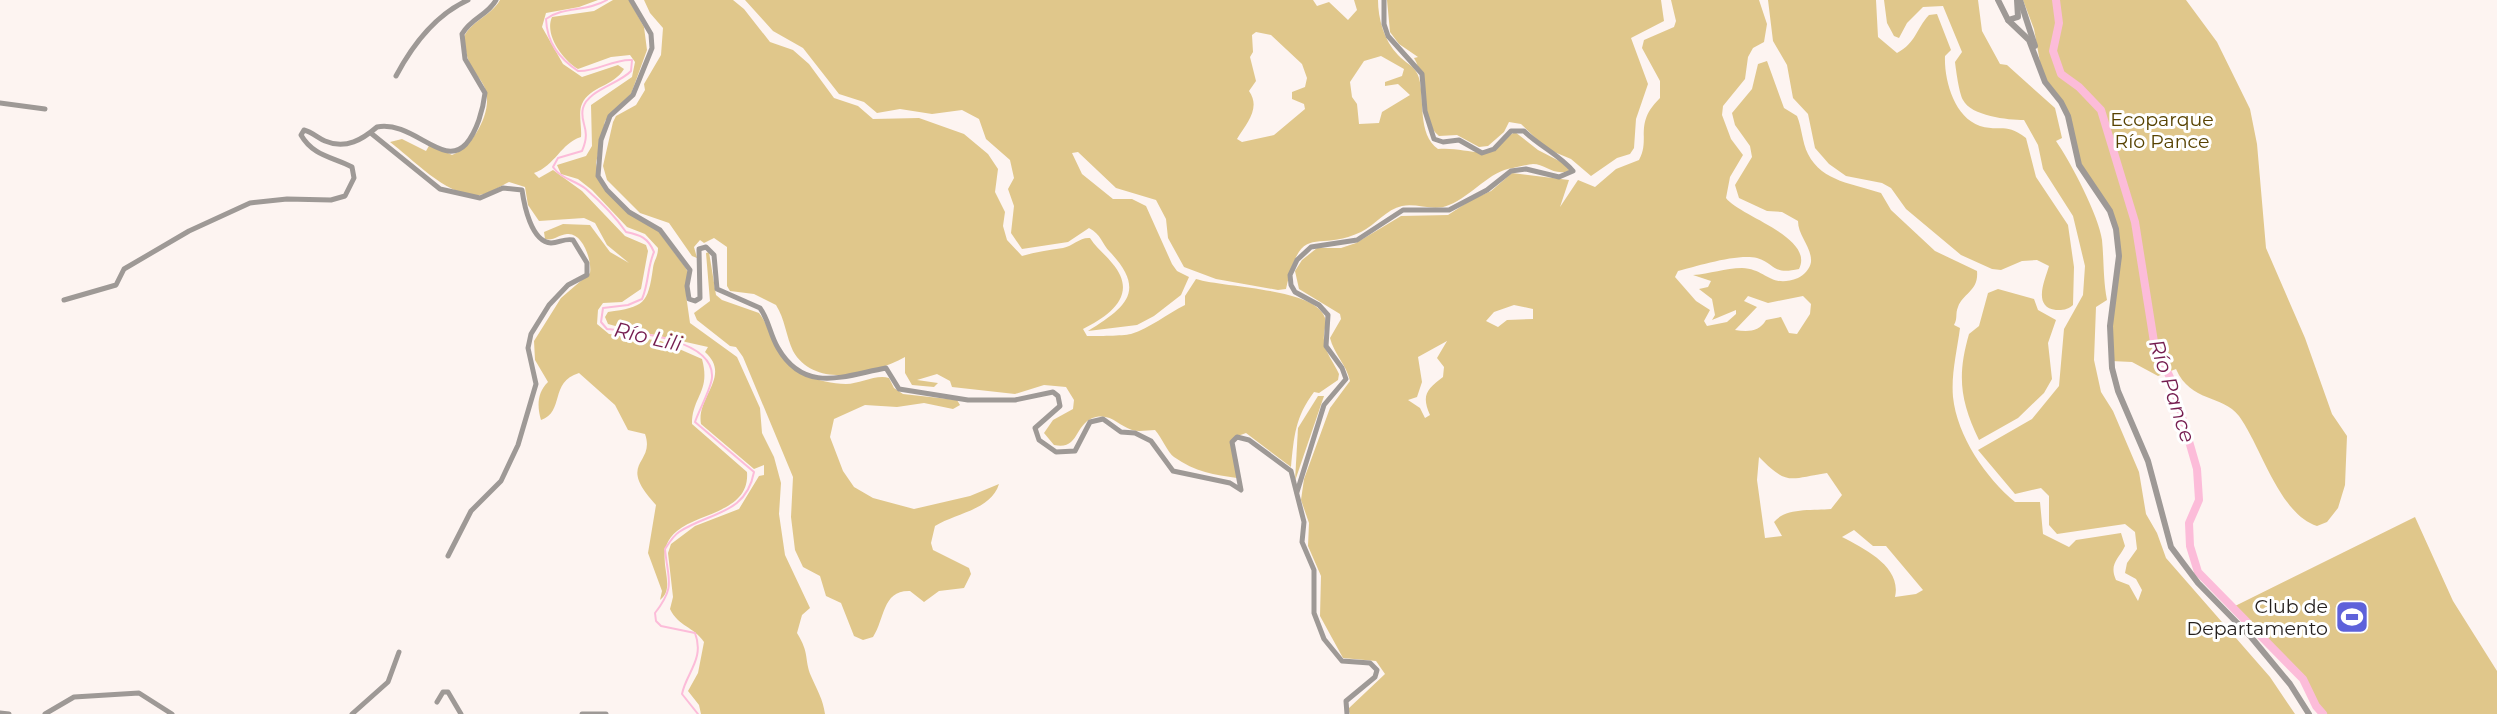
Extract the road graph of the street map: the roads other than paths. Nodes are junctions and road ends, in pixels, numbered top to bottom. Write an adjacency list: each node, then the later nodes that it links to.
1 (468, 0): 9 (street)
2 (496, 0): 12 (street)
3 (631, 0): 14 (street)
4 (1384, 0): 14 (street)
5 (1998, 0): 7 (street)
6 (2018, 0): 7 (street); 8 (street)
7 (2008, 20): 8 (street)
8 (2036, 55): 27 (street)
9 (397, 75)
10 (0, 103): 11 (street)
11 (45, 109)
12 (372, 134): 13 (street); 15 (street)
13 (64, 300)
14 (1297, 494): 26 (street)
15 (448, 556)
16 (399, 652): 22 (street)
17 (437, 702): 23 (street)
18 (0, 713): 19 (street)
19 (9, 714)
20 (45, 714): 21 (street)
21 (173, 714)
22 (352, 714)
23 (461, 714)
24 (582, 714): 25 (street)
25 (606, 714)
26 (1347, 714)
27 (2309, 714)

